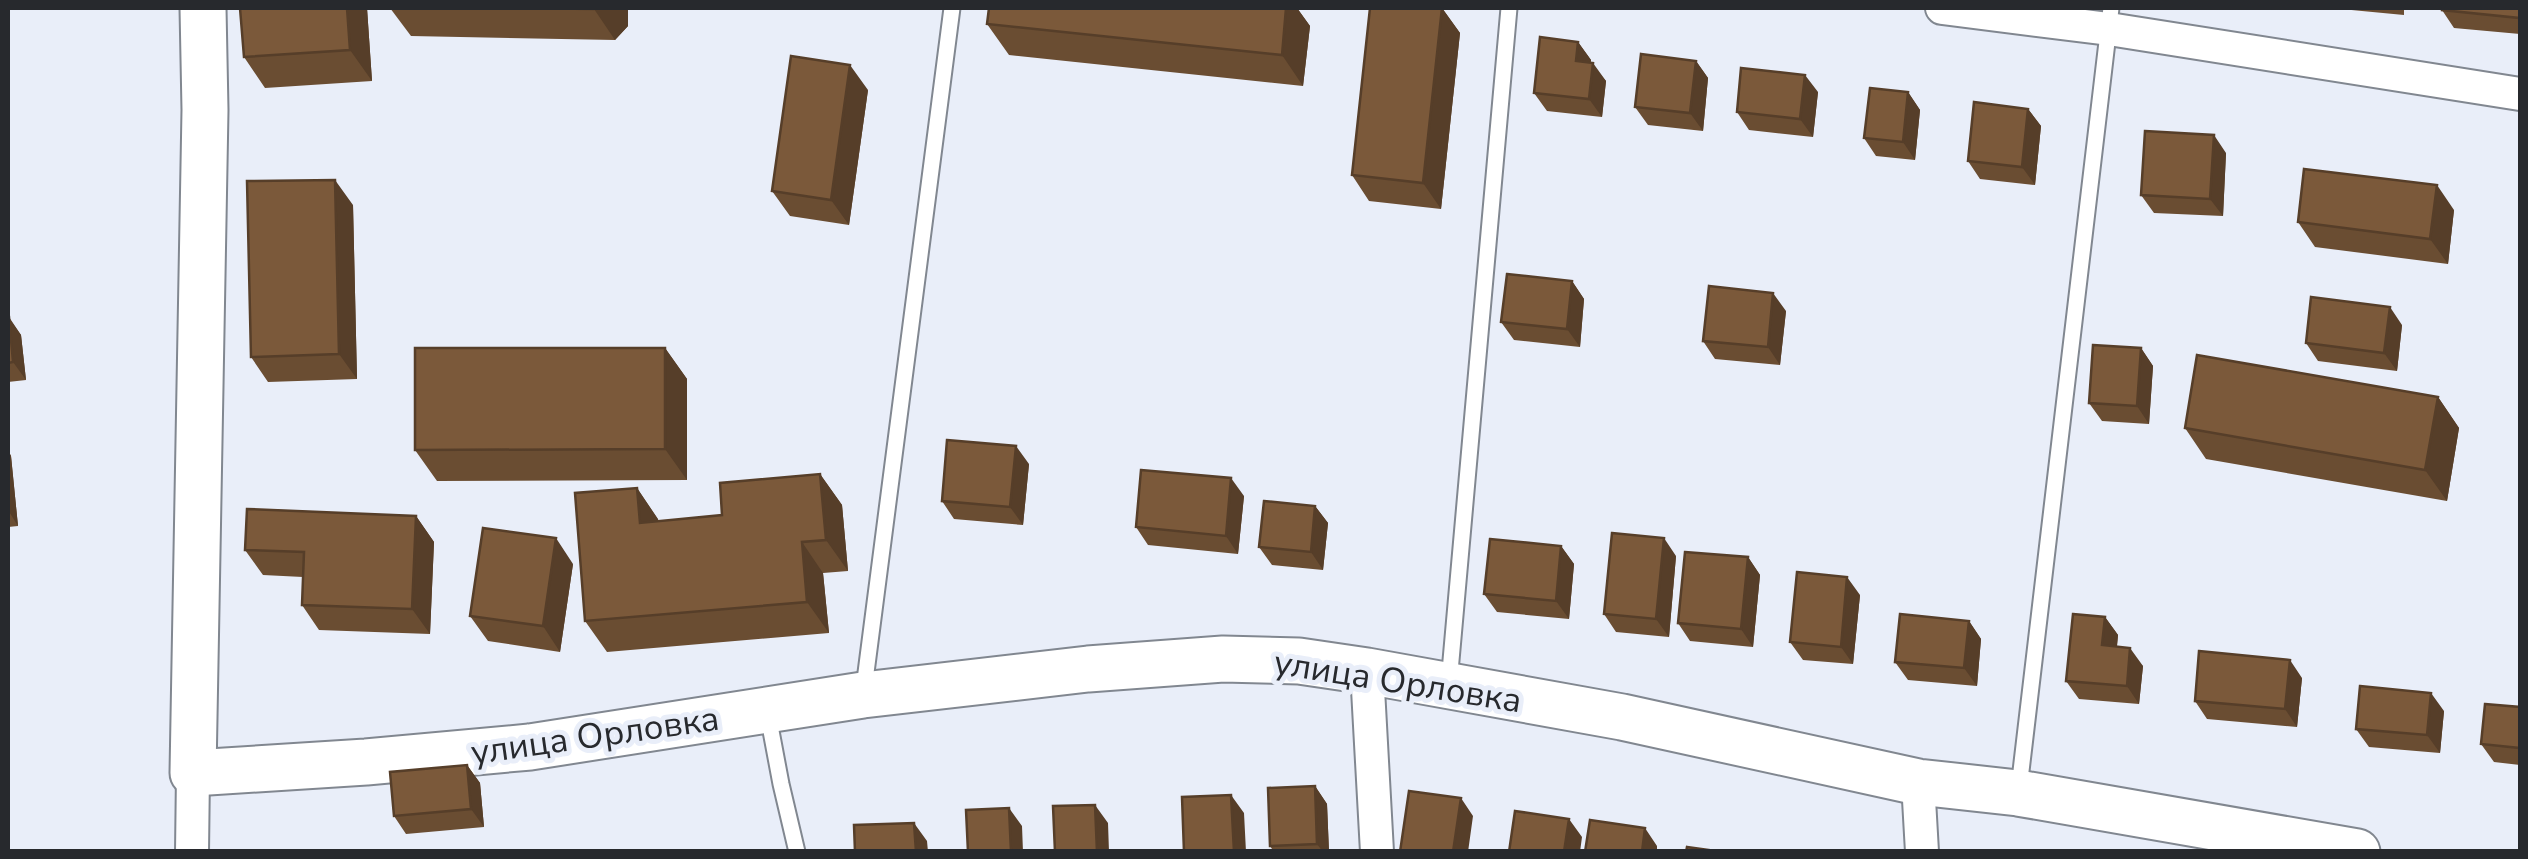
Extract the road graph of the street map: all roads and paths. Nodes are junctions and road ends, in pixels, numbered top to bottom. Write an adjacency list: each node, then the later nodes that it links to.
1 (203, 8): 11 (street)
2 (952, 8): 9 (lane)
3 (1509, 8): 8 (lane)
4 (1942, 8): 5 (street)
5 (2110, 18): 6 (street); 13 (lane)
6 (2520, 94)
7 (1367, 670): 8 (street, улица Орловка); 9 (street, улица Орловка); 16 (street)
8 (1449, 687): 12 (street, улица Орловка)
9 (863, 696): 10 (street, улица Орловка)
10 (768, 711): 11 (street, улица Орловка); 15 (lane)
11 (193, 773): 14 (street)
12 (1918, 782): 13 (street, улица Орловка); 17 (street)
13 (2018, 793): 18 (street, улица Орловка)
14 (192, 852)
15 (796, 852)
16 (1377, 852)
17 (1922, 852)
18 (2357, 852)

